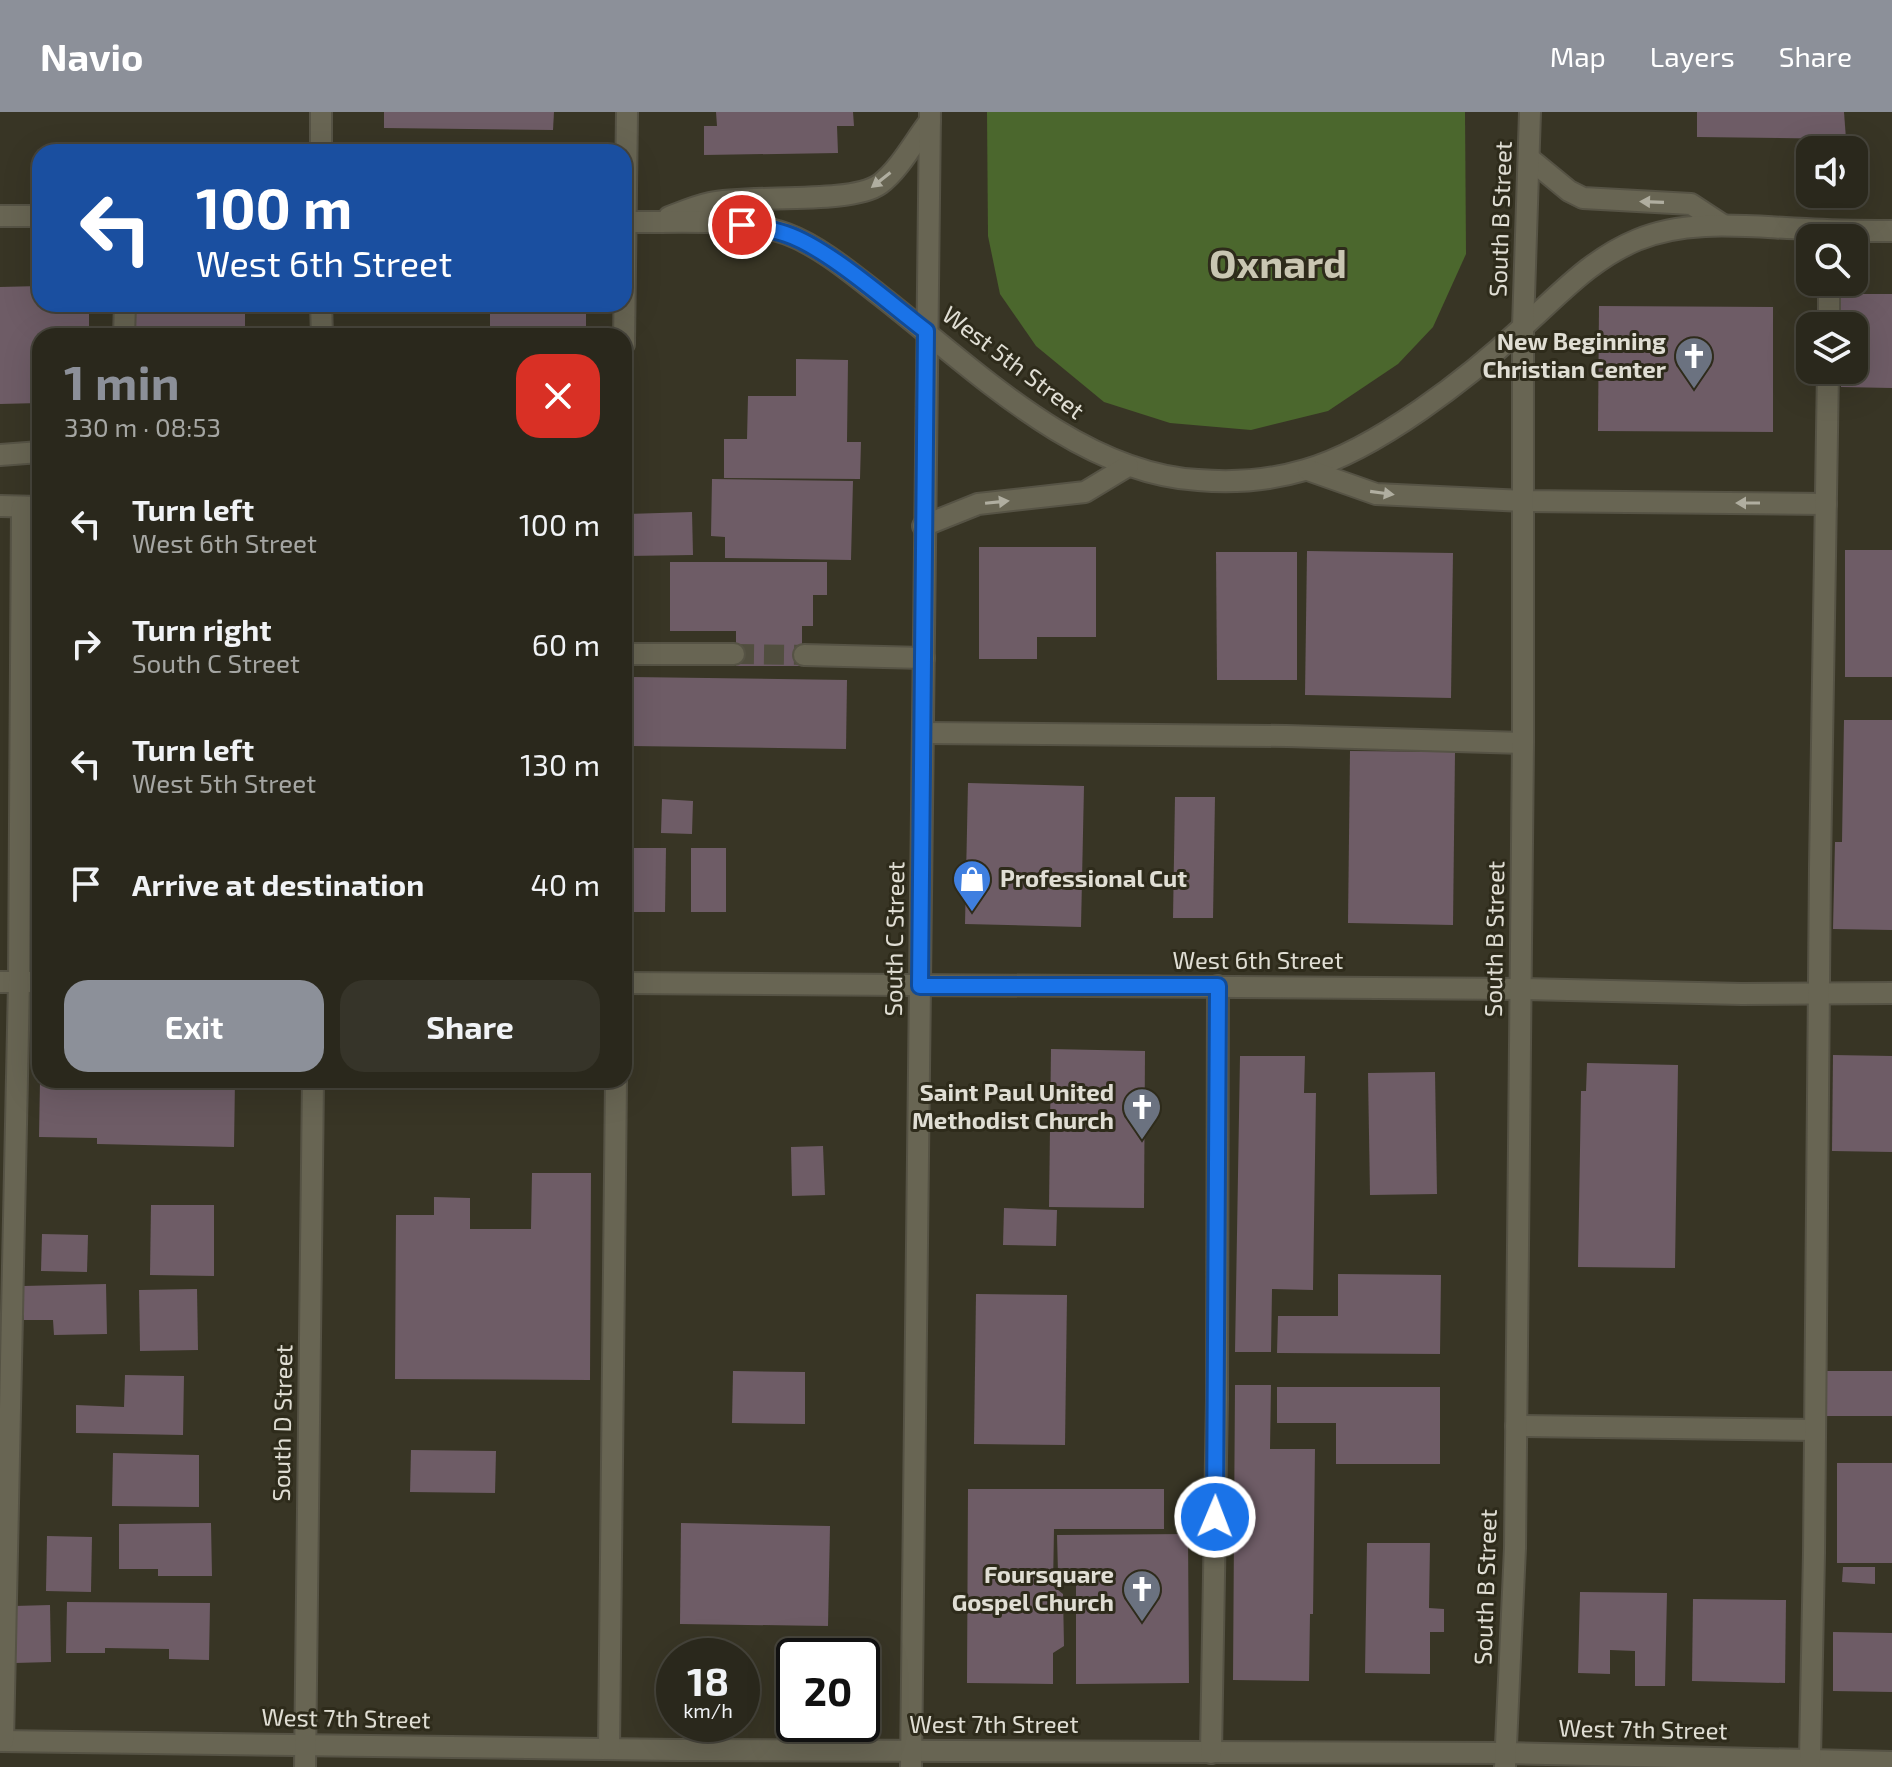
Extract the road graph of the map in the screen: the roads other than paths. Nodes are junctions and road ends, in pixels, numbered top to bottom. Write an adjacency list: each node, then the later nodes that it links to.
1 (321, 112): 5 (street)
2 (627, 112): 6 (street)
3 (1530, 112): 7 (street, South B Street)
4 (930, 116): 11 (street, one-way to 11); 17 (street, South C Street)
5 (321, 144)
6 (626, 144)
7 (1530, 159): 12 (street, one-way to 7); 16 (street, South B Street)
8 (0, 216): 9 (street)
9 (32, 216)
10 (632, 222): 11 (street, West 5th Street)
11 (654, 222): 17 (street, West 5th Street)
12 (1723, 225): 13 (street, West 5th Street); 16 (street, West 5th Street)
13 (1796, 231)
14 (1892, 231): 15 (street, West 5th Street)
15 (1868, 232)
16 (1523, 327): 22 (street, West 5th Street); 23 (street, South B Street)
17 (926, 331): 21 (street, West 5th Street); 27 (street, South C Street)
18 (1828, 384): 24 (street)
19 (32, 453): 20 (street)
20 (0, 455)
21 (1128, 466): 22 (street, West 5th Street); 27 (street, one-way to 21)
22 (1308, 470): 23 (street, one-way to 23)
23 (1524, 501): 24 (street, one-way to 23); 33 (street, South B Street)
24 (1826, 504): 40 (street)
25 (0, 506): 26 (street)
26 (31, 507): 34 (street)
27 (923, 526): 31 (street, South C Street)
28 (632, 654): 29 (street)
29 (734, 654)
30 (804, 655): 31 (street)
31 (924, 658): 32 (street, South C Street)
32 (924, 733): 33 (street); 37 (street, South C Street)
33 (1523, 743): 39 (street, South B Street)
34 (9, 982): 35 (street); 46 (street)
35 (32, 982)
36 (632, 983): 37 (street, West 6th Street)
37 (920, 986): 38 (street, West 6th Street); 50 (street, South C Street)
38 (1218, 986): 39 (street, West 6th Street); 49 (street)
39 (1521, 989): 40 (street, West 6th Street); 44 (street, South B Street)
40 (1819, 993): 41 (street, West 6th Street); 45 (street)
41 (1892, 993)
42 (313, 1088): 47 (street, South D Street)
43 (616, 1088): 48 (street)
44 (1516, 1426): 45 (street); 52 (street, South B Street)
45 (1815, 1430): 51 (street)
46 (1, 1741): 47 (street, West 7th Street)
47 (306, 1745): 48 (street, West 7th Street); 54 (street, South D Street)
48 (609, 1749): 50 (street, West 7th Street)
49 (1211, 1753): 50 (street, West 7th Street); 52 (street, West 7th Street)
50 (911, 1759)
51 (1810, 1759): 52 (street, West 7th Street); 53 (street, West 7th Street)
52 (1506, 1760)
53 (1892, 1762)
54 (305, 1767)

